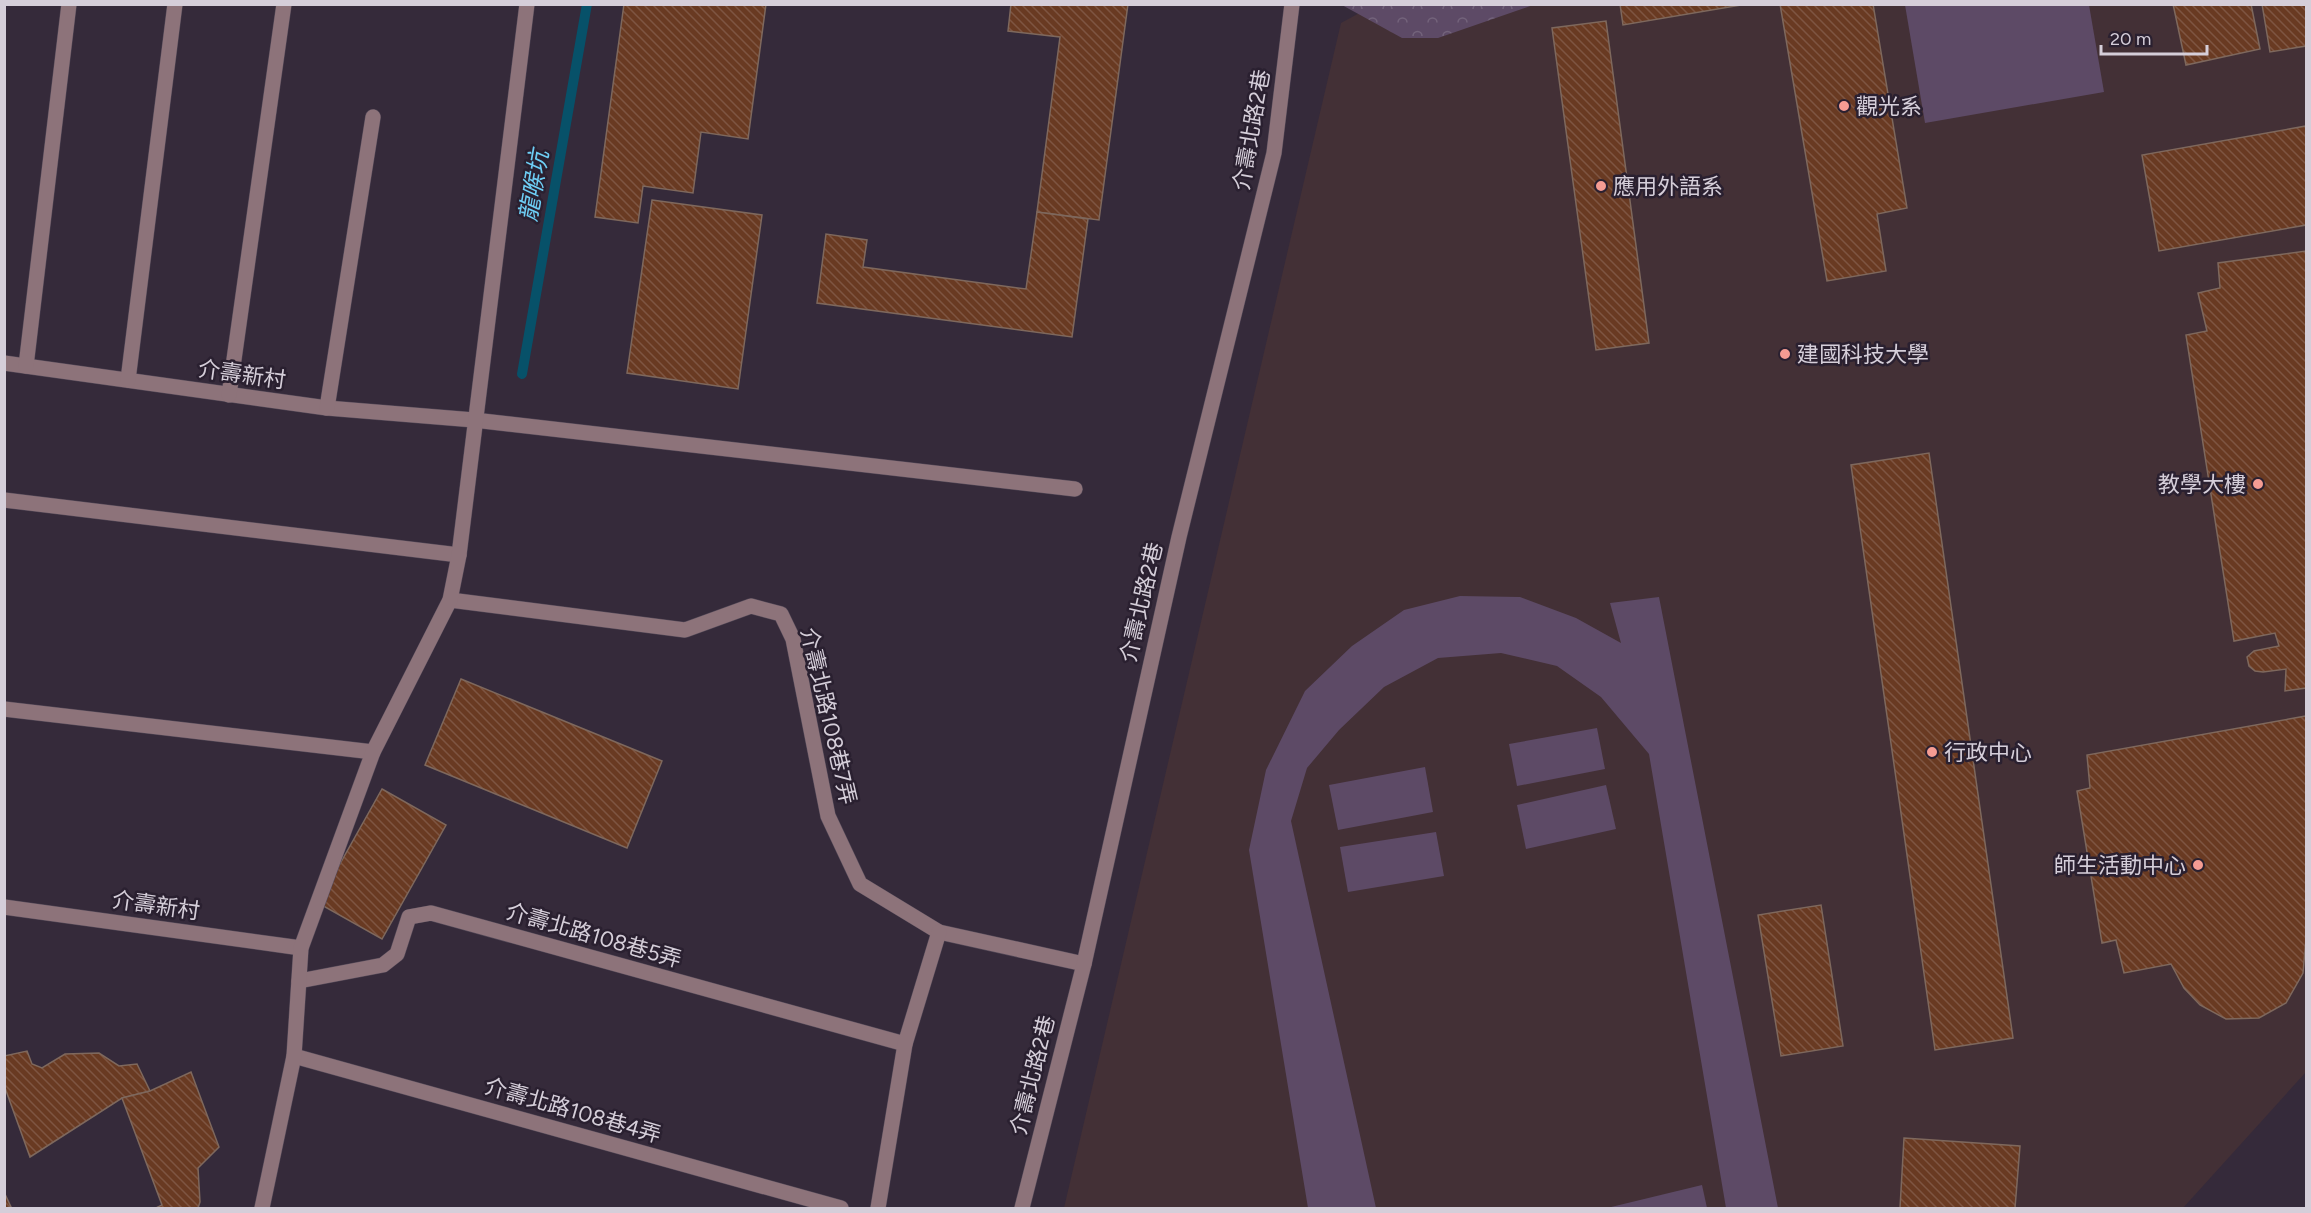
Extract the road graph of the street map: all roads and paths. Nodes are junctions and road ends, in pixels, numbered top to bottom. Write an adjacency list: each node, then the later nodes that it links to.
1 (69, 4): 8 (street)
2 (175, 4): 9 (street)
3 (284, 4): 10 (street)
4 (526, 4): 12 (street)
5 (1292, 4): 22 (street, 介壽北路2巷)
6 (373, 117): 11 (street)
7 (4, 363): 8 (street, 介壽新村)
8 (26, 366): 9 (street, 介壽新村)
9 (128, 380): 10 (street, 介壽新村)
10 (229, 394): 11 (street, 介壽新村)
11 (327, 408): 12 (street, 介壽新村)
12 (474, 420): 13 (street, 介壽新村); 15 (street)
13 (1075, 489)
14 (4, 500): 15 (street)
15 (459, 555): 16 (street)
16 (450, 600): 18 (street); 20 (street, 介壽北路108巷7弄)
17 (4, 709): 18 (street)
18 (373, 752): 21 (street)
19 (4, 908): 21 (street, 介壽新村)
20 (939, 932): 22 (street, 介壽北路108巷7弄); 24 (street)
21 (301, 948): 23 (street)
22 (1084, 964): 29 (street, 介壽北路2巷)
23 (299, 981): 24 (street, 介壽北路108巷5弄); 25 (street)
24 (904, 1044): 28 (street)
25 (294, 1056): 26 (street); 27 (street, 介壽北路108巷4弄)
26 (262, 1209)
27 (841, 1209)
28 (878, 1209)
29 (1022, 1209)

